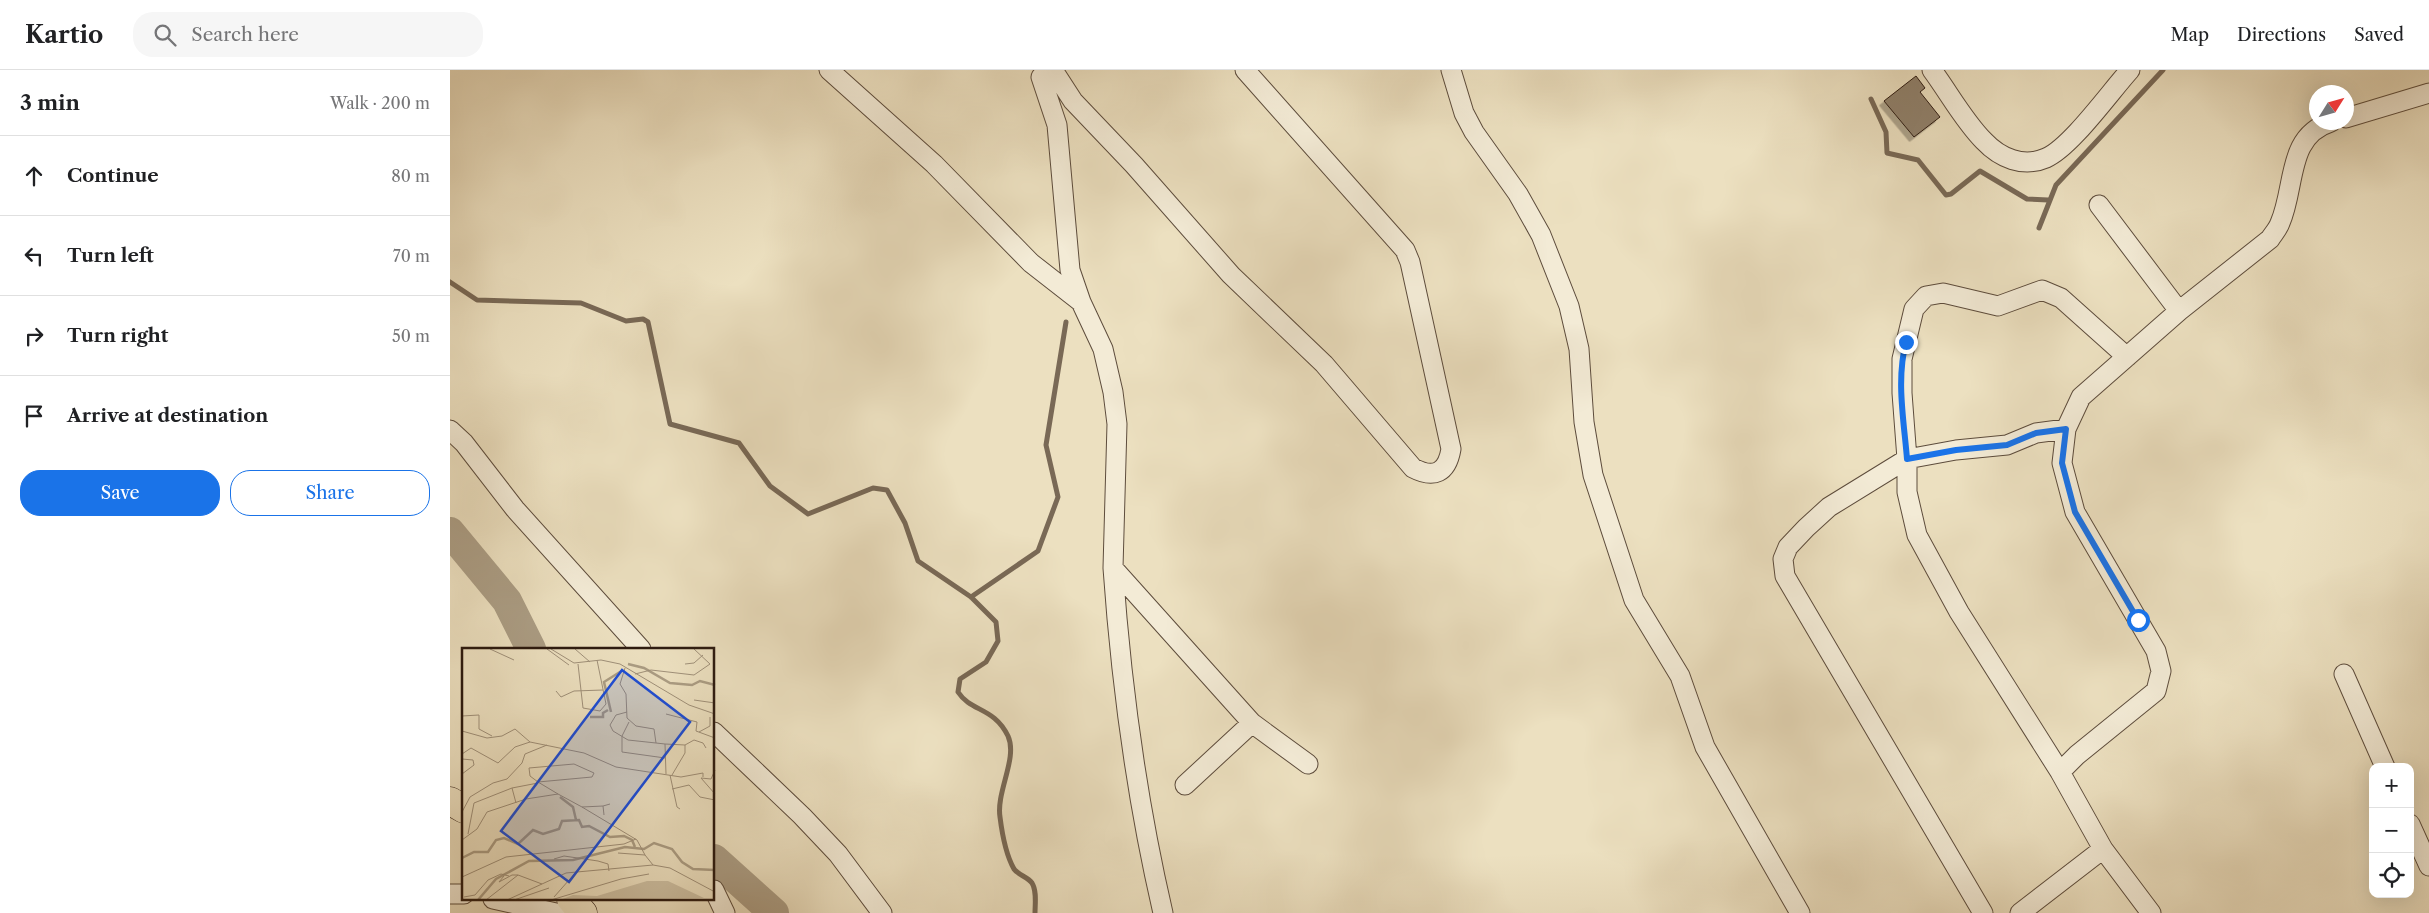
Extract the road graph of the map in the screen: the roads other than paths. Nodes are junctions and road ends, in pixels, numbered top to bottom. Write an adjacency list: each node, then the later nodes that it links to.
1 (829, 70): 11 (street)
2 (1245, 70): 6 (street)
3 (1451, 70): 37 (street)
4 (1932, 70): 5 (street)
5 (2130, 70)
6 (1046, 73): 11 (street)
7 (2429, 93): 8 (street)
8 (2354, 116)
9 (2315, 130): 12 (street)
10 (2099, 205): 12 (street)
11 (1081, 302): 17 (street)
12 (2179, 312): 13 (street)
13 (2127, 357): 14 (street); 16 (street)
14 (2066, 429): 16 (street); 24 (street)
15 (450, 430): 18 (street)
16 (1907, 459): 24 (street); 38 (street)
17 (1113, 568): 20 (street); 36 (street)
18 (640, 648)
19 (2344, 674): 22 (street)
20 (1252, 723): 23 (street); 25 (street)
21 (715, 733): 35 (street)
22 (2383, 763)
23 (1308, 764)
24 (2060, 772): 29 (street)
25 (1184, 785)
26 (450, 801): 27 (main road)
27 (462, 809)
28 (2414, 833): 30 (street)
29 (2103, 849): 39 (street); 40 (street)
30 (2429, 866)
31 (715, 892): 34 (street)
32 (500, 900): 33 (street)
33 (570, 910)
34 (725, 913)
35 (882, 913)
36 (1163, 913)
37 (1800, 913)
38 (1983, 913)
39 (2020, 913)
40 (2152, 913)

